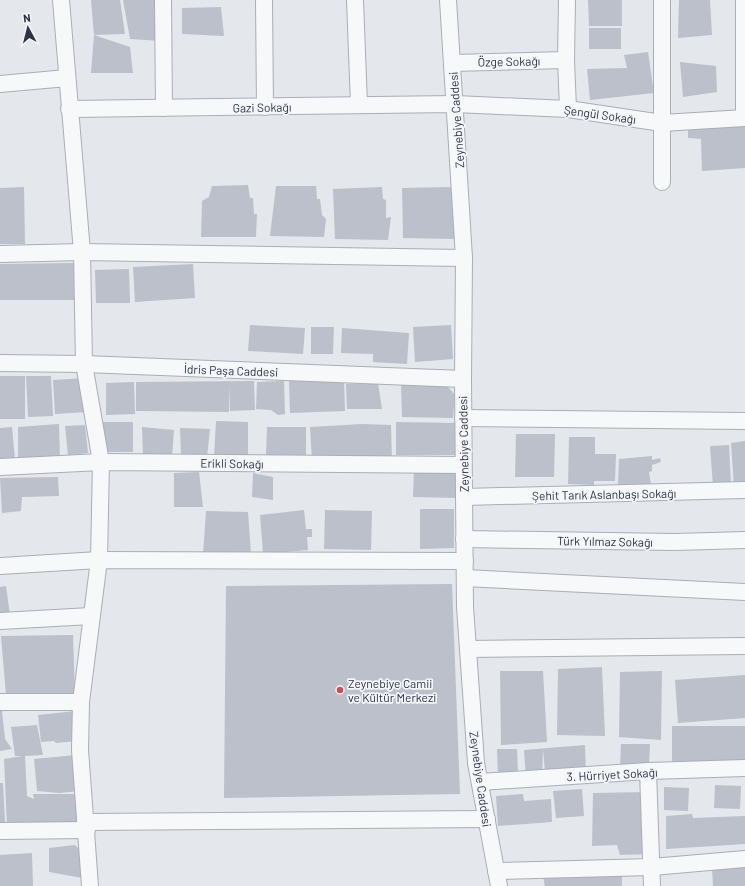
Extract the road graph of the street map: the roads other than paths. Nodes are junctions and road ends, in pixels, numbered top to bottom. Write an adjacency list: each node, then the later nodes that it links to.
1 (61, 0): 11 (street)
2 (163, 0): 16 (street)
3 (264, 0): 15 (street)
4 (356, 0): 14 (street)
5 (448, 0): 10 (street, Zeynebiye Caddesi)
6 (567, 0): 9 (street)
7 (662, 0): 20 (street)
8 (744, 0): 19 (street)
9 (566, 60): 10 (street, Özge Sokağı); 18 (street)
10 (452, 63): 13 (street, Zeynebiye Caddesi)
11 (67, 78): 12 (street); 17 (street)
12 (0, 84)
13 (455, 104): 14 (street, Gazi Sokağı); 18 (street, Şengül Sokağı); 24 (street, Zeynebiye Caddesi)
14 (359, 105): 15 (street, Gazi Sokağı)
15 (265, 107): 16 (street, Gazi Sokağı)
16 (164, 108): 17 (street, Gazi Sokağı)
17 (69, 109): 22 (street)
18 (568, 109): 20 (street, Şengül Sokağı)
19 (744, 118): 20 (street, Şengül Sokağı)
20 (662, 123): 21 (street)
21 (662, 182)
22 (82, 252): 23 (street); 24 (street); 26 (street)
23 (0, 254)
24 (464, 258): 27 (street, Zeynebiye Caddesi)
25 (0, 363): 26 (street, İdris Paşa Caddesi)
26 (84, 364): 27 (street, İdris Paşa Caddesi); 30 (street)
27 (463, 378): 28 (street, Zeynebiye Caddesi)
28 (463, 418): 29 (street); 31 (street, Zeynebiye Caddesi)
29 (745, 420)
30 (101, 462): 31 (street, Erikli Sokağı); 32 (street, Erikli Sokağı); 37 (street)
31 (463, 465): 34 (street, Zeynebiye Caddesi)
32 (0, 467)
33 (745, 490): 34 (street, Şehit Tarık Aslanbaşı Sokağı)
34 (464, 497): 35 (street, Zeynebiye Caddesi)
35 (464, 539): 36 (street, Türk Yılmaz Sokağı); 38 (street, Zeynebiye Caddesi)
36 (745, 540)
37 (100, 560): 38 (street); 39 (street); 42 (street)
38 (465, 561): 40 (street, Zeynebiye Caddesi)
39 (0, 566)
40 (465, 578): 41 (street); 45 (street, Zeynebiye Caddesi)
41 (745, 592)
42 (91, 616): 43 (street); 47 (street)
43 (0, 621)
44 (745, 646): 45 (street)
45 (468, 648): 50 (street, Zeynebiye Caddesi)
46 (0, 702): 47 (street)
47 (81, 702): 52 (street)
48 (745, 768): 49 (street, 3. Hürriyet Sokağı)
49 (648, 771): 50 (street, 3. Hürriyet Sokağı); 55 (street)
50 (480, 782): 51 (street, Zeynebiye Caddesi)
51 (487, 819): 52 (street); 56 (street, Zeynebiye Caddesi)
52 (86, 826): 53 (street); 57 (street)
53 (0, 831)
54 (745, 859): 55 (street)
55 (652, 867): 56 (street); 58 (street)
56 (497, 879)
57 (90, 886)
58 (652, 886)

